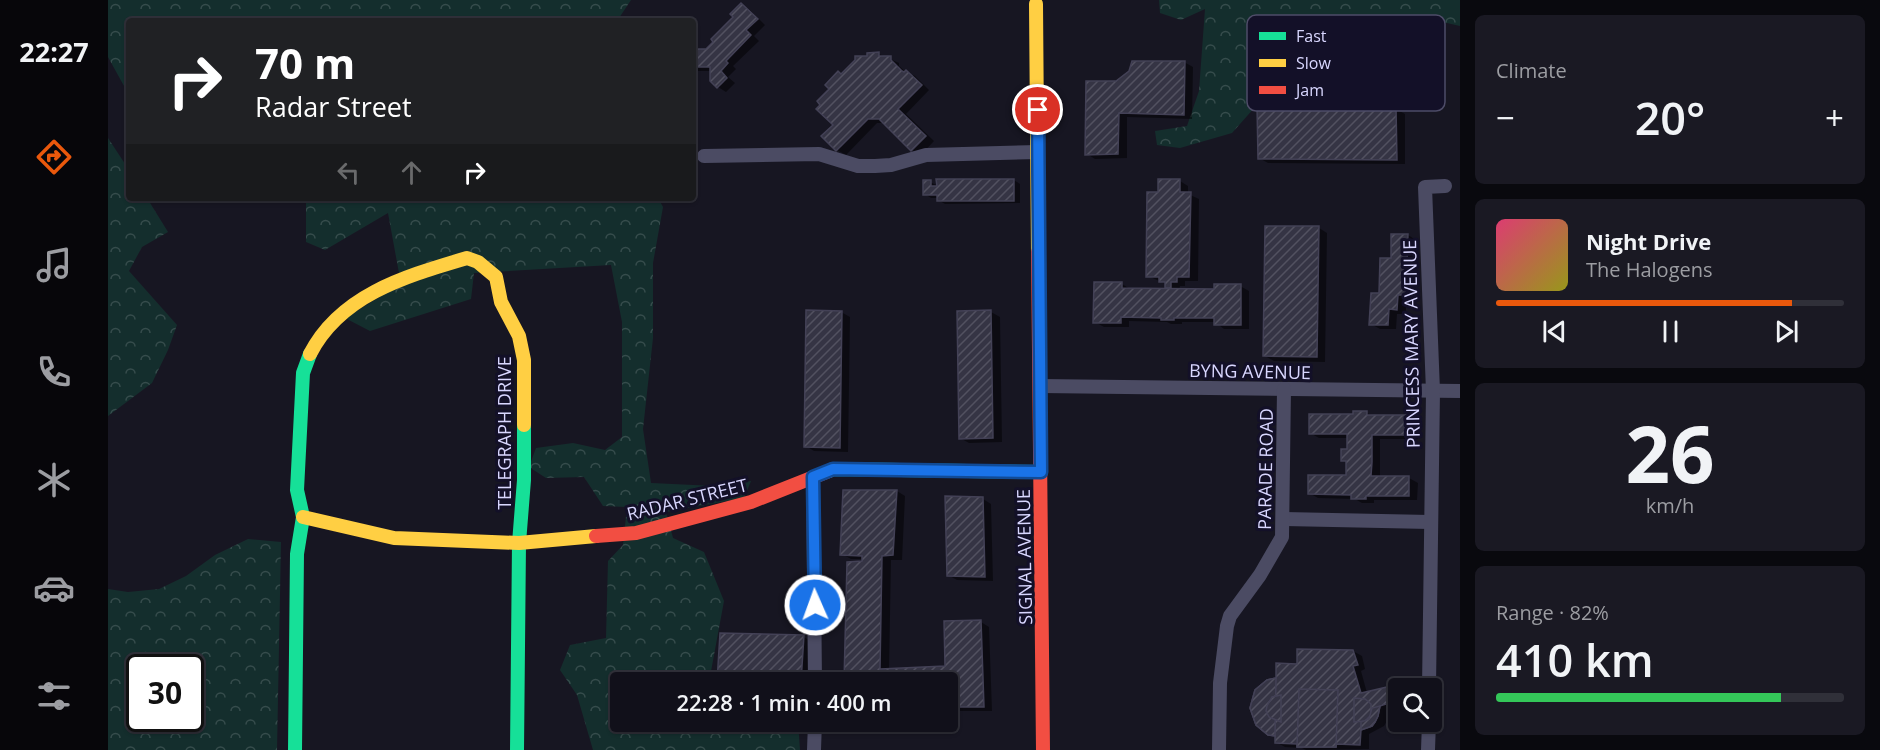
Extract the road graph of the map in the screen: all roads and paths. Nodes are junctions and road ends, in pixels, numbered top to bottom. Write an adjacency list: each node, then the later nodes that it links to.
1 (1036, 4): 2 (street, SIGNAL AVENUE)
2 (1038, 152): 3 (street); 5 (street, SIGNAL AVENUE)
3 (704, 156)
4 (1445, 186): 7 (street, PRINCESS MARY AVENUE)
5 (1040, 387): 6 (street, BYNG AVENUE); 9 (street, SIGNAL AVENUE)
6 (1284, 389): 7 (street, BYNG AVENUE); 12 (street, PARADE ROAD)
7 (1433, 391): 8 (street, BYNG AVENUE); 13 (street, PRINCESS MARY AVENUE)
8 (1460, 391)
9 (1041, 472): 10 (street, RADAR STREET); 22 (street, SIGNAL AVENUE)
10 (813, 477): 14 (street, RADAR STREET); 15 (street)
11 (303, 517): 14 (street, RADAR STREET); 14 (street, TELEGRAPH DRIVE); 19 (street, TELEGRAPH DRIVE)
12 (1284, 519): 13 (street); 23 (street, PARADE ROAD)
13 (1430, 522): 16 (street, PRINCESS MARY AVENUE)
14 (519, 543): 20 (street, TELEGRAPH DRIVE)
15 (815, 672)
16 (1429, 678)
17 (815, 732): 21 (street)
18 (1429, 732): 24 (street)
19 (295, 750)
20 (518, 750)
21 (814, 750)
22 (1044, 750)
23 (1219, 750)
24 (1428, 750)

